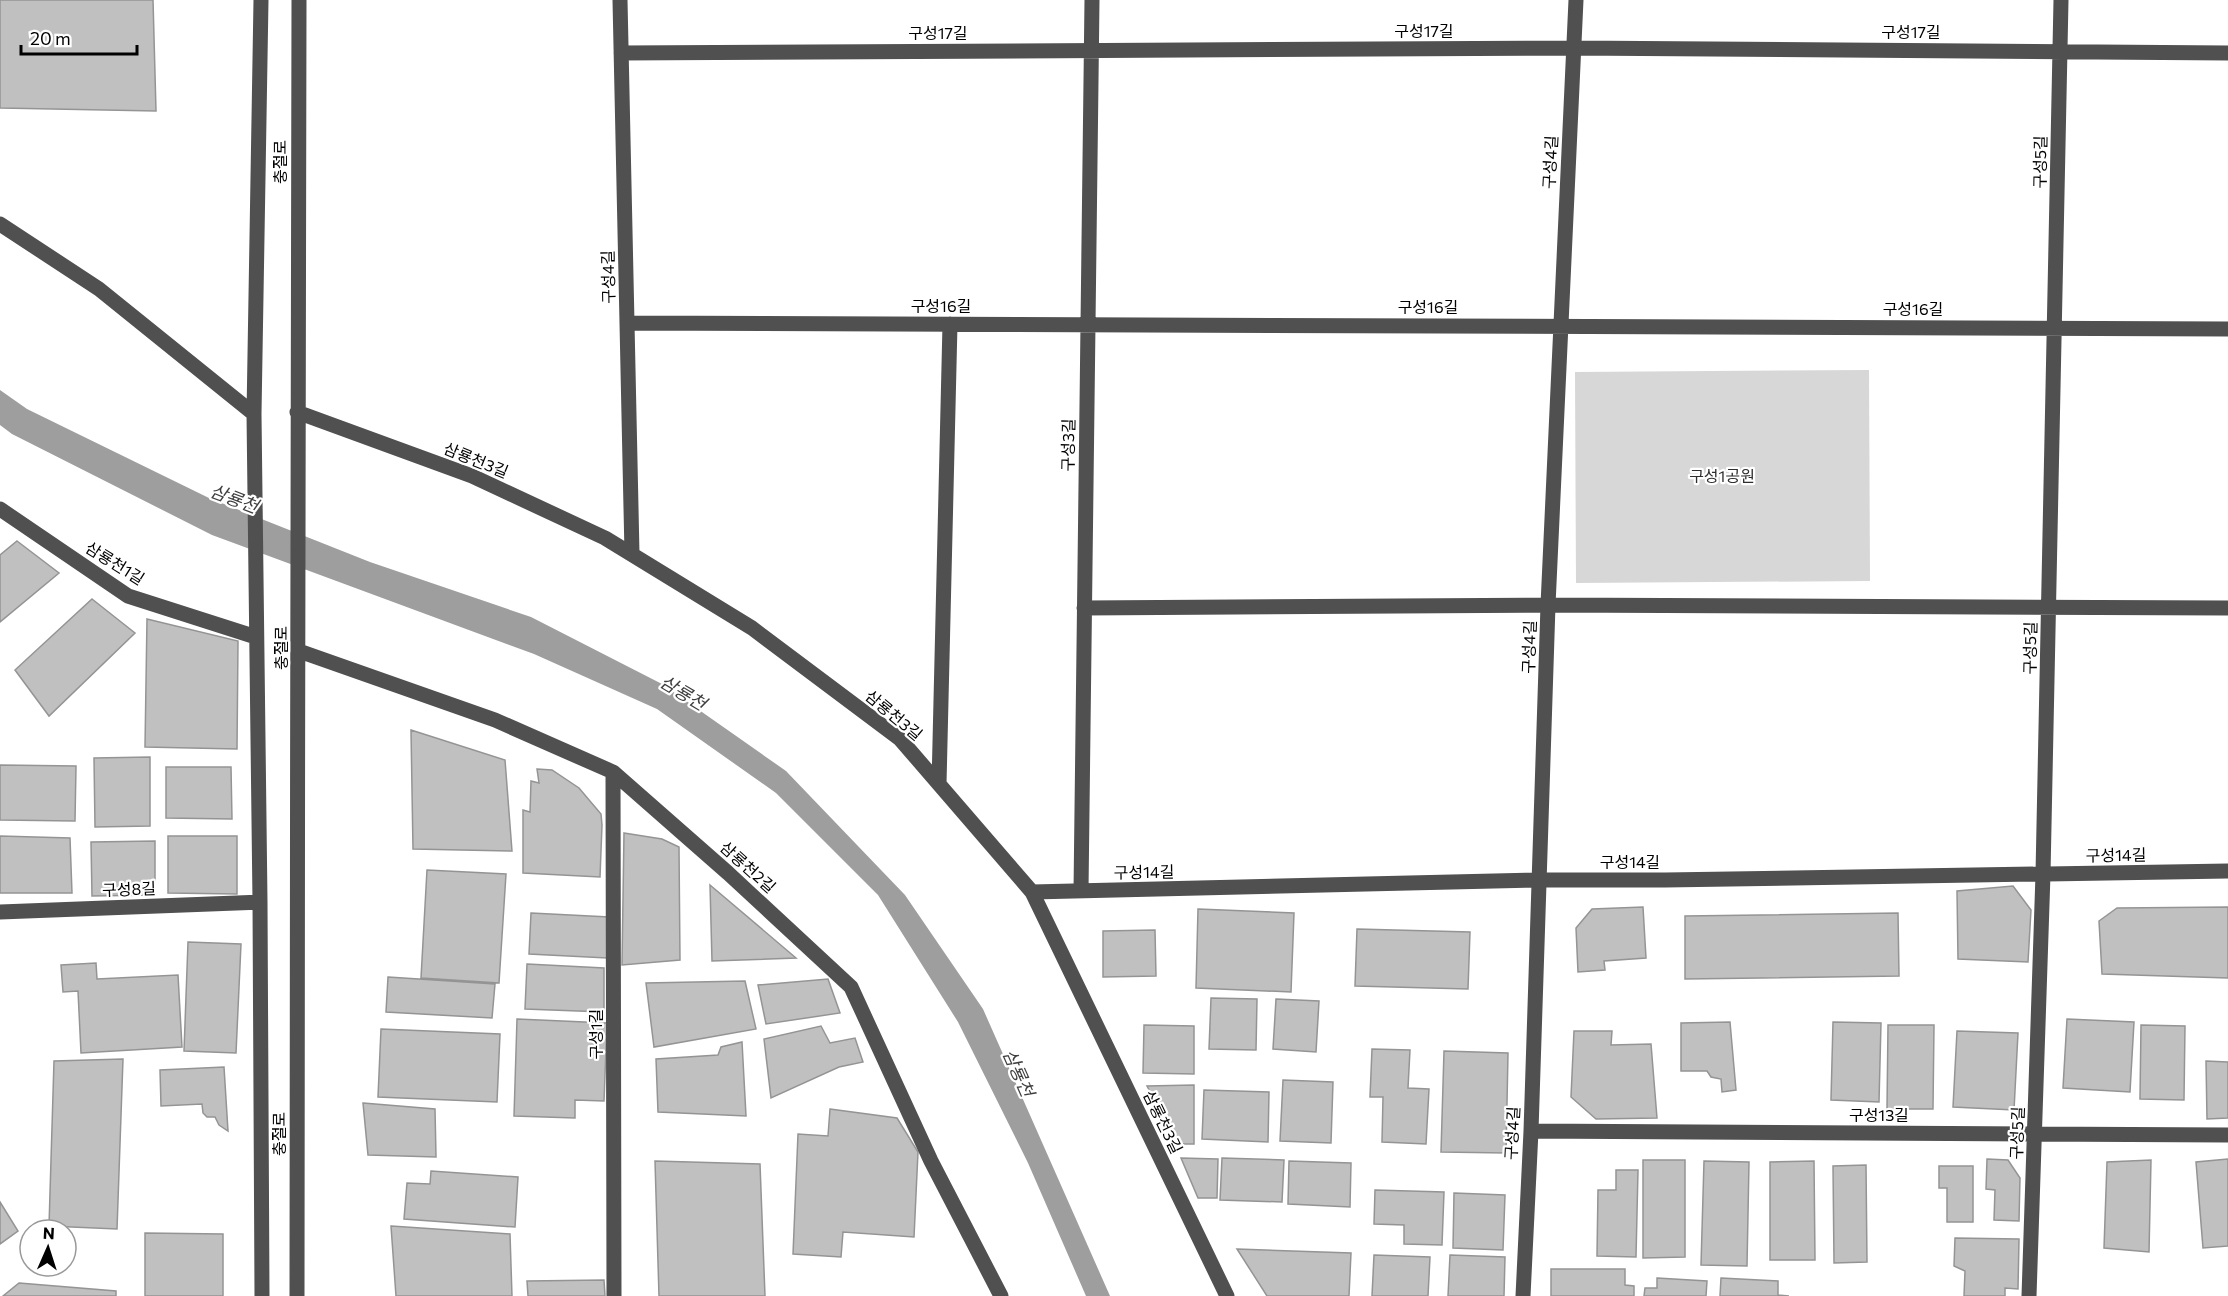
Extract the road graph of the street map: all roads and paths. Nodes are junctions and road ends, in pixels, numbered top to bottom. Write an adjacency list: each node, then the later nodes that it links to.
1 (252, 0): 8 (street)
2 (261, 0): 8 (street, 충절로)
3 (299, 0): 21 (street, 충절로)
4 (620, 0): 12 (street, 구성4길)
5 (1092, 0): 10 (street, 구성3길)
6 (1576, 0): 9 (street, 구성4길)
7 (2061, 0): 11 (street, 구성5길)
8 (261, 35): 22 (street, 충절로)
9 (1574, 48): 10 (street, 구성17길); 11 (street, 구성17길); 18 (street, 구성4길)
10 (1091, 50): 12 (street, 구성17길); 17 (street, 구성3길)
11 (2060, 51): 13 (street, 구성17길); 19 (street, 구성5길)
12 (621, 53): 15 (street, 구성4길)
13 (2228, 53)
14 (0, 224): 22 (street)
15 (627, 323): 16 (street, 구성16길); 24 (street, 구성4길)
16 (950, 324): 17 (street, 구성16길); 32 (street)
17 (1088, 324): 18 (street, 구성16길); 26 (street, 구성3길)
18 (1560, 326): 19 (street, 구성16길); 25 (street, 구성4길)
19 (2055, 328): 20 (street, 구성16길); 28 (street, 구성5길)
20 (2228, 329)
21 (297, 412): 24 (street, 삼룡천3길); 30 (street, 충절로)
22 (254, 414): 29 (street, 충절로)
23 (3, 516): 29 (street, 삼룡천1길)
24 (632, 554): 32 (street, 삼룡천3길)
25 (1548, 605): 26 (street); 28 (street); 35 (street, 구성4길)
26 (1084, 608): 36 (street, 구성3길)
27 (2228, 608): 28 (street)
28 (2049, 609): 34 (street, 구성5길)
29 (256, 637): 38 (street, 충절로)
30 (299, 651): 31 (street, 삼룡천2길); 44 (street, 충절로)
31 (613, 772): 45 (street, 구성1길); 46 (street, 삼룡천2길)
32 (939, 784): 37 (street, 삼룡천3길)
33 (2228, 871): 34 (street, 구성14길)
34 (2043, 874): 35 (street, 구성14길); 41 (street, 구성5길)
35 (1539, 880): 36 (street, 구성14길); 40 (street, 구성4길)
36 (1081, 891): 37 (street, 구성14길)
37 (1032, 892): 47 (street, 삼룡천3길)
38 (260, 902): 39 (street, 구성8길); 43 (street, 충절로)
39 (0, 912)
40 (1531, 1131): 41 (street, 구성13길); 48 (street, 구성4길)
41 (2035, 1133): 42 (street, 구성13길); 49 (street, 구성5길)
42 (2228, 1136)
43 (262, 1296)
44 (297, 1296)
45 (614, 1296)
46 (1001, 1296)
47 (1227, 1296)
48 (1522, 1296)
49 (2029, 1296)

